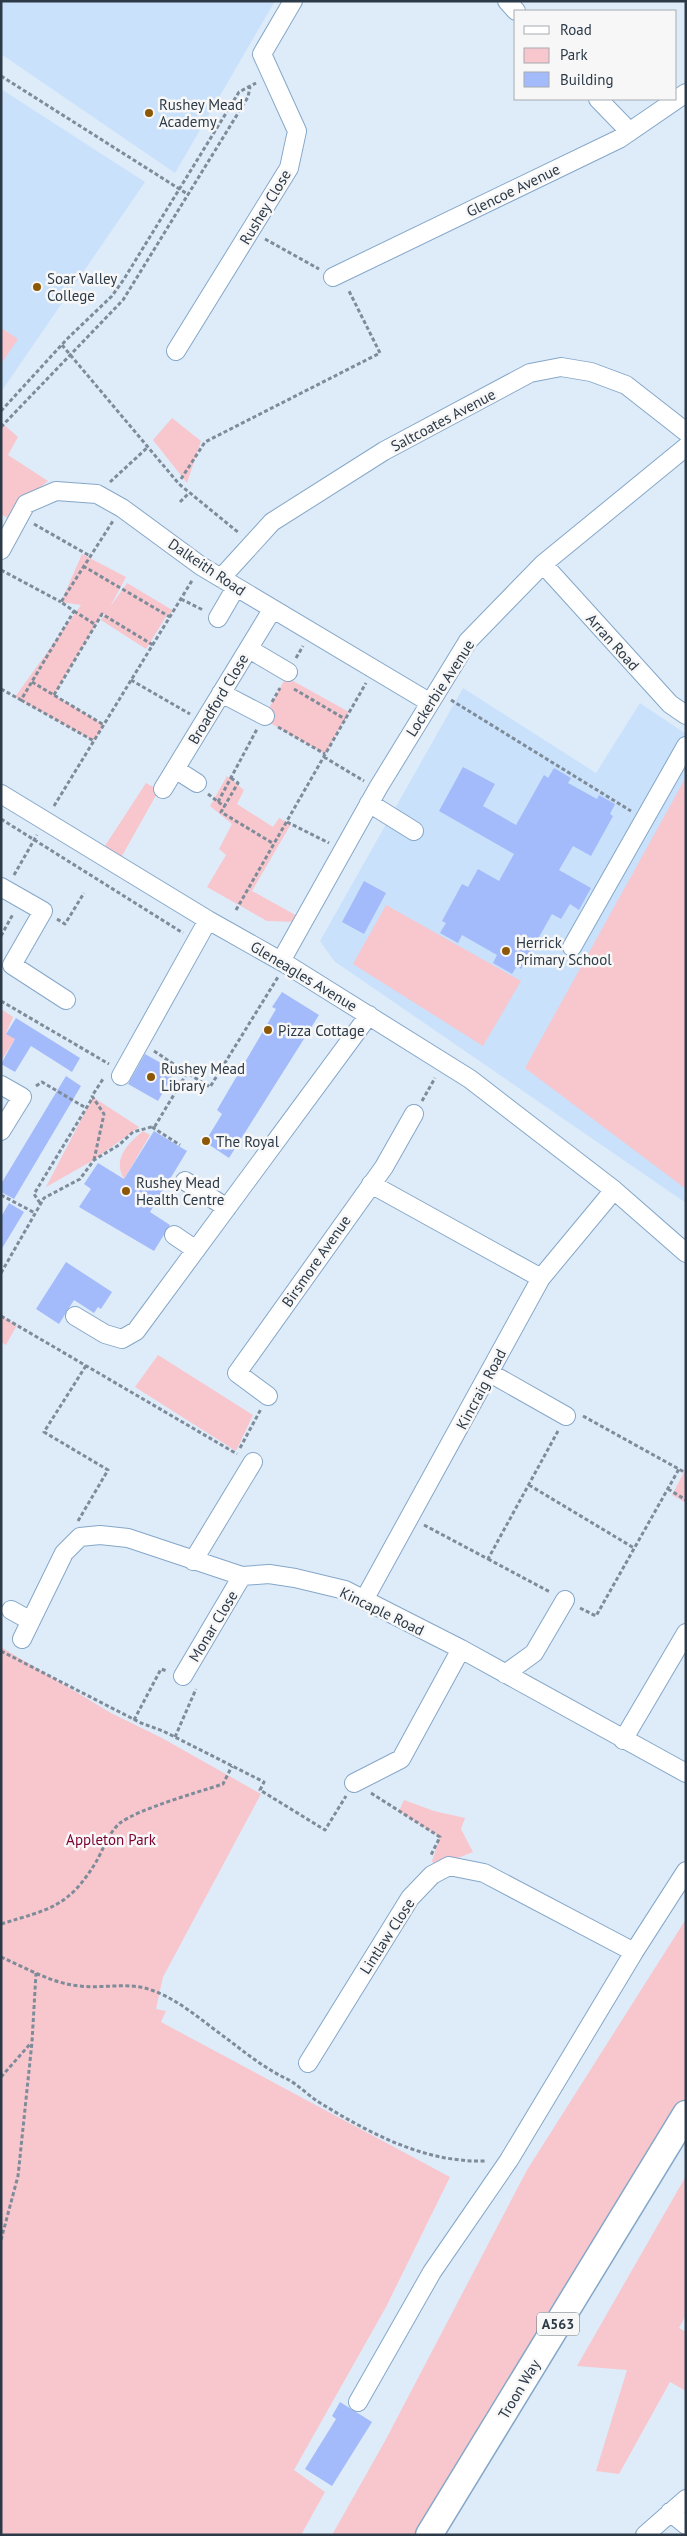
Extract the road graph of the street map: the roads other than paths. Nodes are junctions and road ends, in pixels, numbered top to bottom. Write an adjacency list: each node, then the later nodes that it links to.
1 (293, 1): 6 (street, Rushey Close)
2 (599, 100): 4 (street)
3 (674, 100): 4 (street, Glencoe Avenue)
4 (629, 131): 5 (street, Glencoe Avenue)
5 (333, 277)
6 (176, 351)
7 (686, 432): 11 (street, Saltcoates Avenue)
8 (686, 447): 10 (street, Lockerbie Avenue)
9 (1, 550): 11 (street, Dalkeith Road)
10 (544, 564): 17 (street, Lockerbie Avenue); 18 (street, Arran Road)
11 (228, 583): 12 (street, Dalkeith Road); 13 (street, Saltcoates Avenue)
12 (272, 610): 14 (street, Broadford Close); 17 (street, Dalkeith Road)
13 (218, 618)
14 (248, 649): 15 (street); 16 (street, Broadford Close)
15 (290, 680)
16 (221, 693): 19 (street); 21 (street, Broadford Close)
17 (432, 696): 25 (street, Lockerbie Avenue)
18 (686, 715)
19 (268, 720)
20 (686, 746): 29 (street)
21 (175, 769): 22 (street); 23 (street, Broadford Close)
22 (197, 783)
23 (163, 789)
24 (1, 794): 28 (street, Gleneagles Avenue)
25 (373, 796): 26 (street); 30 (street, Lockerbie Avenue)
26 (414, 831)
27 (3, 888): 31 (street)
28 (208, 920): 30 (street, Gleneagles Avenue); 33 (street)
29 (572, 947)
30 (284, 962): 32 (street, Gleneagles Avenue)
31 (66, 1000)
32 (369, 1015): 39 (street, Gleneagles Avenue); 40 (street)
33 (113, 1072)
34 (1, 1085): 36 (street)
35 (414, 1114): 38 (street, Birsmore Avenue)
36 (1, 1131)
37 (185, 1181): 40 (street)
38 (371, 1184): 44 (street); 47 (street, Birsmore Avenue)
39 (614, 1190): 43 (street, Gleneagles Avenue); 44 (street, Kincraig Road)
40 (227, 1208): 42 (street)
41 (174, 1235): 42 (street)
42 (196, 1250): 45 (street)
43 (686, 1253)
44 (541, 1278): 46 (street, Kincraig Road)
45 (75, 1316)
46 (490, 1372): 48 (street); 52 (street, Kincraig Road)
47 (268, 1396)
48 (566, 1416)
49 (253, 1462): 50 (street)
50 (193, 1560): 51 (street, Kincaple Road); 55 (street, Kincaple Road)
51 (242, 1576): 52 (street, Kincaple Road); 60 (street, Monar Close)
52 (364, 1600): 58 (street, Kincaple Road)
53 (565, 1600): 59 (street)
54 (11, 1610): 55 (street)
55 (31, 1621): 57 (street)
56 (686, 1633): 61 (street)
57 (22, 1639)
58 (461, 1649): 59 (street, Kincaple Road); 63 (street)
59 (506, 1674): 61 (street, Kincaple Road)
60 (183, 1676)
61 (622, 1740): 62 (street, Kincaple Road)
62 (686, 1773)
63 (354, 1782)
64 (686, 1871): 65 (street)
65 (634, 1952): 66 (street, Lintlaw Close); 68 (street)
66 (308, 2063)
67 (686, 2114): 72 (highway, Troon Way / A563)
68 (358, 2402)
69 (686, 2499): 70 (street)
70 (670, 2512): 71 (street); 73 (street)
71 (686, 2525)
72 (429, 2535)
73 (646, 2535)

